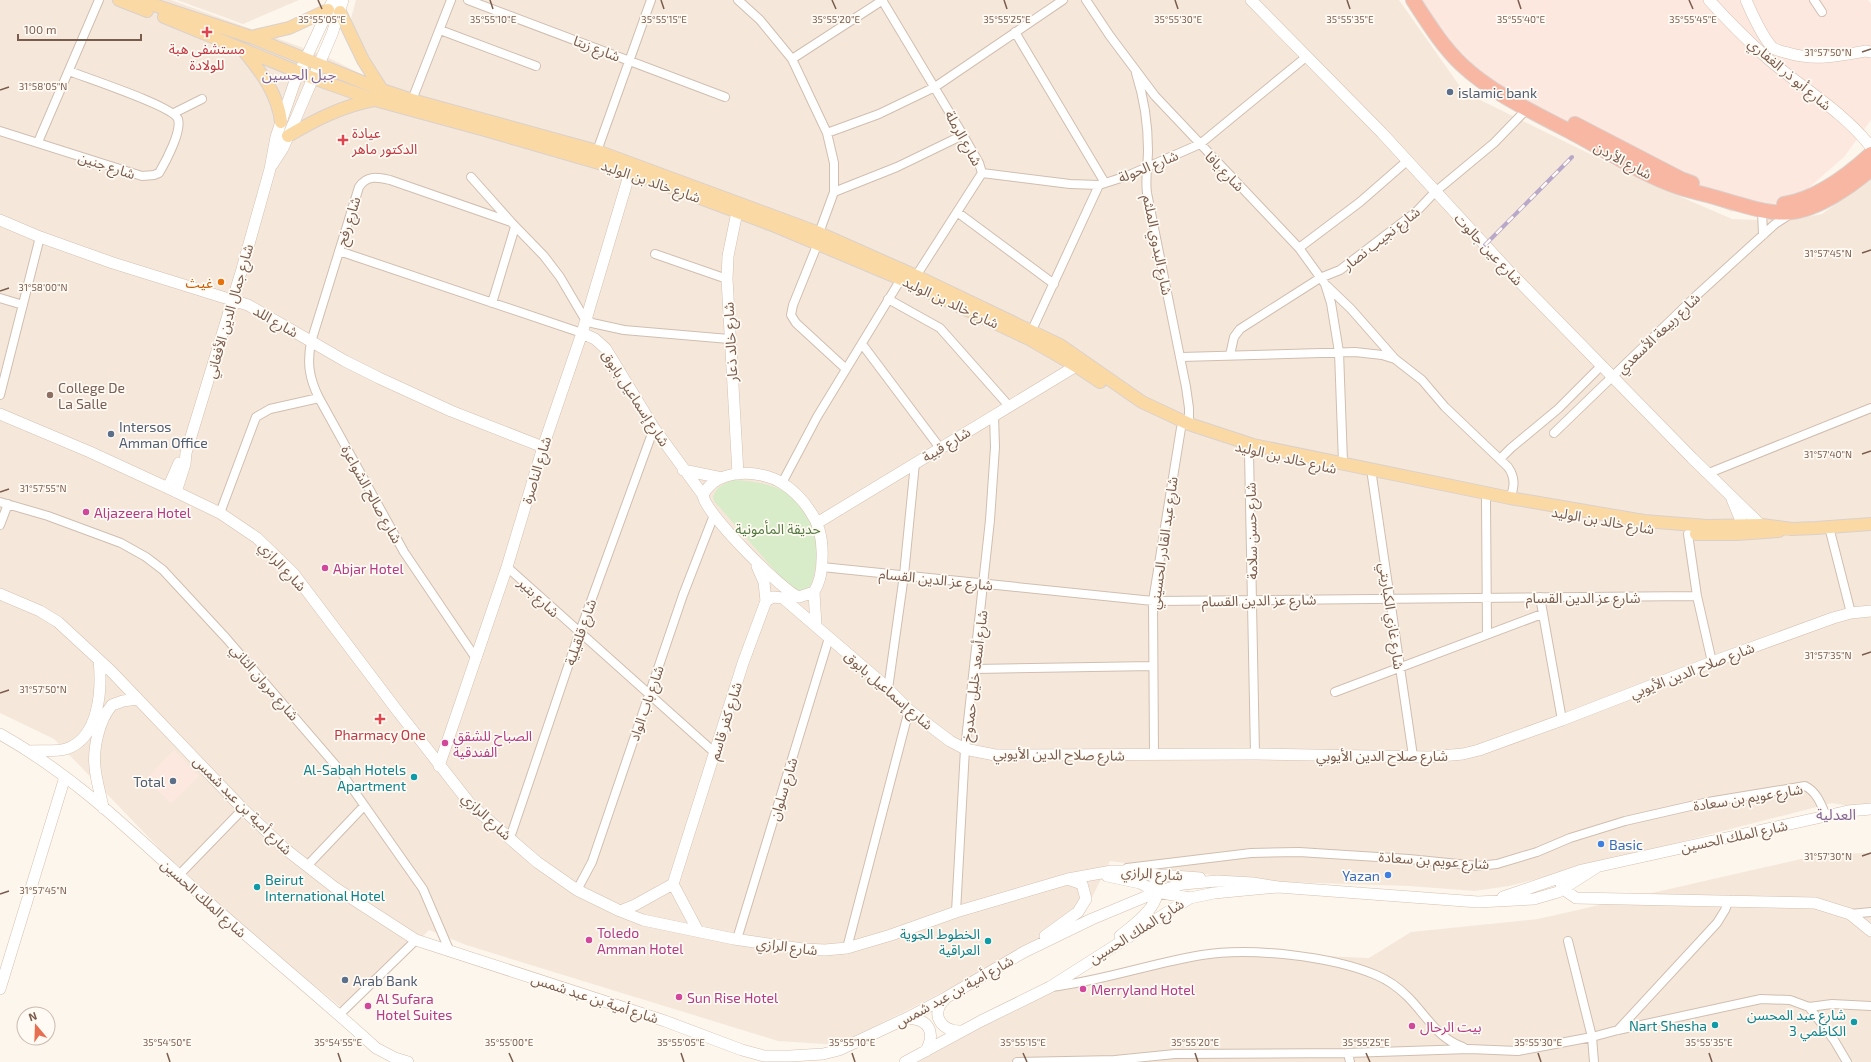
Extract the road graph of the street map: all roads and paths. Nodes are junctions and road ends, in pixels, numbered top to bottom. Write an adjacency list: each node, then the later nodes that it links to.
1 (99, 0): 32 (street)
2 (119, 0): 23 (main road, شارع خالد بن الوليد)
3 (139, 0): 22 (main road, شارع خالد بن الوليد)
4 (343, 0): 18 (street)
5 (452, 0): 20 (street)
6 (468, 0): 28 (street, شارع زيتا)
7 (651, 0): 28 (street)
8 (738, 0): 27 (street)
9 (882, 0): 27 (street); 35 (street, شارع الرملة)
10 (1063, 0): 21 (street)
11 (1086, 0): 31 (street, شارع يافا)
12 (1251, 0): 25 (street, شارع عين جالوت)
13 (1413, 0): 40 (highway, شارع الأردن)
14 (1423, 0): 43 (highway, شارع الأردن)
15 (1709, 0): 51 (street, شارع أبو ذر الغفاري)
16 (1746, 0): 24 (street)
17 (1814, 0): 19 (street)
18 (334, 7): 22 (main road); 26 (street, شارع جمال الدين الأفغاني); 29 (street, شارع جمال الدين الأفغاني); 36 (main road)
19 (1822, 12)
20 (440, 30): 30 (street); 39 (street)
21 (1015, 32): 35 (street); 61 (street)
22 (251, 38): 26 (main road, شارع خالد بن الوليد)
23 (243, 50): 33 (main road, شارع خالد بن الوليد); 42 (main road)
24 (1869, 50)
25 (1306, 57): 50 (street, شارع الحولة); 54 (street, شارع عين جالوت)
26 (306, 59): 29 (main road, شارع خالد بن الوليد); 33 (street, شارع جمال الدين الأفغاني)
27 (792, 59): 45 (street)
28 (629, 61): 37 (street, شارع زيتا); 52 (street)
29 (319, 64): 34 (street, شارع جمال الدين الأفغاني); 36 (main road, شارع خالد بن الوليد)
30 (536, 66)
31 (1133, 66): 50 (street, شارع يافا); 55 (street, شارع البدوي الملثم)
32 (69, 71): 41 (street); 49 (street)
33 (300, 73): 34 (main road, شارع خالد بن الوليد); 42 (street, شارع جمال الدين الأفغاني)
34 (313, 78): 36 (main road, شارع خالد بن الوليد); 47 (street, شارع جمال الدين الأفغاني)
35 (935, 87): 45 (street); 46 (street, شارع الرملة)
36 (378, 95): 39 (main road, شارع خالد بن الوليد); 47 (main road); 58 (main road, شارع خالد بن الوليد)
37 (725, 97)
38 (202, 99): 41 (street)
39 (412, 100): 52 (main road, شارع خالد بن الوليد)
40 (1528, 108): 43 (highway, شارع الأردن); 63 (street, شارع نجيب نصار)
41 (174, 113): 49 (street, شارع جنين)
42 (281, 122): 56 (street, شارع جمال الدين الأفغاني)
43 (1572, 127): 48 (highway, شارع الأردن)
44 (0, 131): 49 (street, شارع جنين)
45 (827, 133): 62 (street)
46 (963, 135): 59 (street, شارع الرملة); 62 (street)
47 (288, 136): 56 (street, شارع جمال الدين الأفغاني)
48 (1592, 138): 53 (highway, شارع الأردن); 64 (highway, شارع الأردن)
49 (38, 142)
50 (1200, 144): 55 (street, شارع الحولة); 73 (street, شارع يافا)
51 (1871, 146)
52 (597, 151): 72 (main road, شارع خالد بن الوليد)
53 (1871, 154)
54 (1407, 161): 63 (street, شارع عين جالوت); 73 (street)
55 (1146, 168): 61 (street, شارع الحولة); 94 (street, شارع البدوي الملثم)
56 (270, 169): 82 (street, شارع جمال الدين الأفغاني)
57 (1871, 169): 67 (highway, شارع الأردن)
58 (630, 172): 65 (main road, شارع خالد بن الوليد); 86 (street, شارع الناصرة)
59 (982, 173): 61 (street, شارع الحولة); 66 (street, شارع الرملة)
60 (471, 177): 69 (street)
61 (1102, 184): 80 (street)
62 (834, 192): 72 (street)
63 (1435, 192): 79 (street, شارع نجيب نصار); 96 (street, شارع عين جالوت)
64 (1762, 211): 67 (highway, شارع الأردن); 70 (street)
65 (737, 212): 72 (main road, شارع خالد بن الوليد); 77 (street, شارع خالد ذعار)
66 (957, 212): 76 (street, شارع الرملة); 80 (street)
67 (1793, 212): 70 (street, شارع ربيعة الأسعدي)
68 (0, 220): 71 (street, شارع اللد)
69 (513, 224): 74 (street, شارع رفح); 84 (street); 86 (street)
70 (1763, 235): 99 (street, شارع ربيعة الأسعدي)
71 (40, 236): 82 (street, شارع اللد); 85 (street)
72 (818, 238): 76 (main road, شارع خالد بن الوليد); 78 (main road, شارع خالد بن الوليد); 98 (street)
73 (1299, 248): 79 (street, شارع يافا)
74 (339, 251): 84 (street); 90 (street, شارع رفح)
75 (655, 254): 77 (street)
76 (916, 276): 87 (main road, شارع خالد بن الوليد)
77 (727, 279): 89 (street, شارع خالد ذعار)
78 (901, 279): 83 (street); 97 (main road, شارع خالد بن الوليد)
79 (1323, 281): 92 (street, شارع يافا); 93 (street, شارع نجيب نصار); 95 (street)
80 (1054, 284): 87 (street)
81 (0, 298): 85 (street)
82 (232, 299): 90 (street, شارع اللد); 121 (street, شارع جمال الدين الأفغاني)
83 (888, 299): 91 (street); 102 (street)
84 (492, 303): 88 (street)
85 (23, 305): 100 (street)
86 (586, 319): 88 (street, شارع الناصرة); 89 (street)
87 (1032, 330): 106 (main road, شارع خالد بن الوليد)
88 (582, 333): 107 (street, شارع إسماعيل بابوق); 109 (street, شارع الناصرة)
89 (729, 340): 117 (street, شارع خالد ذعار)
90 (311, 342): 101 (street, شارع صالح الشواعرة); 109 (street, شارع اللد)
91 (862, 344): 98 (street); 110 (street)
92 (1339, 352): 93 (street); 95 (street); 113 (street, شارع يافا)
93 (1230, 354): 94 (street)
94 (1181, 357): 106 (street, شارع البدوي الملثم)
95 (1395, 359): 112 (street)
96 (1602, 365): 99 (street, شارع عين جالوت); 112 (street)
97 (1076, 366): 102 (street, شارع قبية); 106 (main road, شارع خالد بن الوليد)
98 (846, 369): 120 (street)
99 (1614, 377): 108 (street, شارع ربيعة الأسعدي); 116 (street, شارع عين جالوت)
100 (0, 395)
101 (319, 398): 127 (street); 157 (street, شارع صالح الشواعرة)
102 (1009, 406): 105 (street, شارع قبية)
103 (1871, 408): 116 (street)
104 (0, 414): 121 (street, شارع الرازي)
105 (994, 416): 110 (street, شارع قبية); 140 (street, شارع أسعد خليل حمدوخ)
106 (1185, 426): 111 (main road, شارع خالد بن الوليد); 113 (main road, شارع خالد بن الوليد); 148 (street, شارع عبد القادر الحسيني)
107 (654, 428): 115 (street, شارع إسماعيل بابوق); 154 (street, شارع قلقيلية)
108 (1554, 433)
109 (543, 447): 137 (street, شارع الناصرة)
110 (940, 448): 114 (street, شارع قبية)
111 (1249, 452): 118 (main road, شارع خالد بن الوليد); 146 (street, شارع حسن سلامة)
112 (1501, 458): 124 (street)
113 (1343, 462): 124 (main road, شارع خالد بن الوليد)
114 (915, 463): 129 (street, شارع قبية); 139 (street)
115 (683, 470): 119 (street); 122 (street, شارع إسماعيل بابوق)
116 (1709, 473): 123 (street, شارع عين جالوت)
117 (738, 474): 119 (street); 120 (street)
118 (1372, 476): 125 (main road, شارع خالد بن الوليد); 147 (street, شارع غازي الكباريتي)
119 (722, 478): 122 (street)
120 (782, 483): 129 (street)
121 (172, 490): 127 (street, شارع الرازي)
122 (703, 495): 128 (street, شارع إسماعيل بابوق)
123 (1730, 495): 133 (street, شارع عين جالوت); 134 (street, شارع عين جالوت)
124 (1510, 498): 133 (main road, شارع خالد بن الوليد)
125 (1486, 500): 135 (main road, شارع خالد بن الوليد); 145 (street)
126 (4, 503): 131 (street); 178 (street, شارع مروان الثاني)
127 (220, 513): 176 (street, شارع الرازي)
128 (714, 515): 136 (street, شارع إسماعيل بابوق); 165 (street, شارع باب الواد)
129 (817, 523): 138 (street)
130 (1871, 524): 132 (main road, شارع خالد بن الوليد)
131 (0, 525)
132 (1829, 527): 134 (main road, شارع خالد بن الوليد); 151 (street)
133 (1745, 529): 134 (main road, شارع خالد بن الوليد); 135 (main road, شارع خالد بن الوليد)
134 (1765, 529)
135 (1688, 534): 143 (street)
136 (754, 559): 141 (street, شارع إسماعيل بابوق); 149 (street, شارع كفر قاسم)
137 (507, 567): 154 (street, شارع بتير); 157 (street, شارع الناصرة)
138 (822, 567): 139 (street, شارع عز الدين القسام); 141 (street)
139 (904, 575): 140 (street, شارع عز الدين القسام); 163 (street)
140 (984, 583): 148 (street, شارع عز الدين القسام); 162 (street, شارع أسعد خليل حمدوخ)
141 (814, 592): 153 (street)
142 (0, 594): 158 (street, شارع أمية بن عبد شمس)
143 (1697, 596): 144 (street, شارع عز الدين القسام); 159 (street)
144 (1540, 597): 145 (street, شارع عز الدين القسام); 152 (street)
145 (1488, 598): 147 (street, شارع عز الدين القسام); 155 (street)
146 (1252, 599): 147 (street, شارع عز الدين القسام); 148 (street, شارع عز الدين القسام); 173 (street, شارع حسن سلامة)
147 (1389, 599): 161 (street, شارع غازي الكباريتي)
148 (1153, 601): 160 (street, شارع عبد القادر الحسيني)
149 (766, 602): 153 (street, شارع إسماعيل بابوق); 172 (street, شارع كفر قاسم)
150 (1871, 611): 151 (street, شارع صلاح الدين الأيوبي)
151 (1851, 613): 159 (street, شارع صلاح الدين الأيوبي)
152 (1542, 614): 155 (street); 168 (street)
153 (816, 626): 156 (street, شارع إسماعيل بابوق)
154 (579, 634): 165 (street, شارع بتير); 183 (street, شارع قلقيلية)
155 (1487, 634): 161 (street)
156 (829, 638): 163 (street, شارع إسماعيل بابوق); 208 (street, شارع سلوان)
157 (476, 657): 176 (street, شارع الناصرة)
158 (99, 660): 166 (street, شارع أمية بن عبد شمس); 171 (street)
159 (1712, 662): 168 (street, شارع صلاح الدين الأيوبي)
160 (1153, 666): 162 (street); 174 (street, شارع عبد القادر الحسيني)
161 (1400, 667): 164 (street); 175 (street, شارع غازي الكباريتي)
162 (975, 669): 170 (street, شارع أسعد خليل حمدوخ)
163 (888, 689): 167 (street, شارع إسماعيل بابوق)
164 (1335, 692)
165 (649, 694): 172 (street, شارع بتير); 194 (street, شارع باب الواد)
166 (137, 699): 179 (street); 180 (street, شارع أمية بن عبد شمس)
167 (909, 710): 170 (street, شارع إسماعيل بابوق); 211 (street)
168 (1562, 720): 175 (street, شارع صلاح الدين الأيوبي)
169 (0, 734): 171 (street, شارع الملك الحسين)
170 (966, 749): 174 (street, شارع صلاح الدين الأيوبي); 203 (street, شارع أسعد خليل حمدوخ)
171 (29, 751): 177 (street, شارع الملك الحسين)
172 (715, 753): 192 (street, شارع كفر قاسم)
173 (1255, 754): 174 (street, شارع صلاح الدين الأيوبي); 175 (street, شارع صلاح الدين الأيوبي)
174 (1154, 755)
175 (1413, 756)
176 (439, 766): 183 (street, شارع الرازي)
177 (65, 777): 179 (street, شارع الملك الحسين); 216 (street)
178 (364, 806): 184 (street); 212 (street, شارع مروان الثاني)
179 (103, 808): 187 (street, شارع الملك الحسين)
180 (243, 809): 184 (street, شارع أمية بن عبد شمس); 187 (street)
181 (1871, 809): 182 (street, شارع الملك الحسين)
182 (1826, 816): 185 (street, شارع عويم بن سعادة); 191 (street, شارع الملك الحسين)
183 (510, 838): 194 (street, شارع الرازي)
184 (307, 866): 209 (street, شارع أمية بن عبد شمس)
185 (1112, 871): 186 (street, شارع الرازي); 188 (street, شارع الرازي)
186 (1147, 874): 190 (street, شارع الرازي); 195 (street)
187 (179, 875): 220 (street, شارع الملك الحسين)
188 (1088, 876): 189 (street, شارع الرازي); 195 (street, شارع الرازي)
189 (1068, 879): 203 (street, شارع الرازي); 213 (street)
190 (1217, 881): 193 (street, شارع أمية بن عبد شمس); 195 (street, شارع أمية بن عبد شمس)
191 (1565, 882): 197 (street); 198 (street, شارع الملك الحسين); 199 (street); 201 (street, شارع الملك الحسين)
192 (673, 884): 202 (street); 207 (street)
193 (1278, 888): 196 (street, شارع الملك الحسين); 201 (street, شارع الملك الحسين)
194 (577, 890): 202 (street, شارع الرازي)
195 (1156, 892): 196 (street, شارع الرازي); 213 (street, شارع أمية بن عبد شمس); 214 (street)
196 (1190, 898): 214 (street, شارع الملك الحسين)
197 (1576, 898): 198 (street); 199 (street)
198 (1534, 899): 201 (street, شارع الملك الحسين)
199 (1589, 899): 200 (street)
200 (1729, 900): 205 (street); 222 (street)
201 (1487, 902)
202 (620, 911): 207 (street, شارع الرازي)
203 (956, 912): 211 (street, شارع الرازي)
204 (1871, 912): 205 (street)
205 (1850, 914): 206 (street)
206 (1871, 931)
207 (698, 932): 208 (street, شارع الرازي)
208 (737, 939): 211 (street, شارع الرازي)
209 (416, 940): 212 (street, شارع أمية بن عبد شمس); 220 (street)
210 (1568, 941): 224 (street)
211 (847, 948)
212 (450, 952): 221 (street, شارع أمية بن عبد شمس)
213 (1024, 952): 217 (street, شارع أمية بن عبد شمس)
214 (1097, 956): 215 (street, شارع الملك الحسين)
215 (1050, 988): 223 (street, شارع الملك الحسين); 225 (street)
216 (0, 989)
217 (947, 998): 221 (street, شارع أمية بن عبد شمس); 223 (street)
218 (1871, 1006): 219 (street)
219 (1809, 1007): 222 (street); 235 (street)
220 (339, 1015): 230 (street, شارع الملك الحسين)
221 (907, 1018): 226 (street)
222 (1618, 1030): 224 (street)
223 (962, 1031): 226 (street, شارع الملك الحسين)
224 (1592, 1037): 225 (street); 234 (street)
225 (1469, 1050): 227 (street)
226 (926, 1052): 231 (street, شارع الملك الحسين)
227 (1348, 1053): 228 (street); 233 (street)
228 (1229, 1058): 229 (street)
229 (1114, 1061): 232 (street)
230 (408, 1062)
231 (905, 1062)
232 (1017, 1062)
233 (1350, 1062)
234 (1594, 1062)
235 (1846, 1062)

